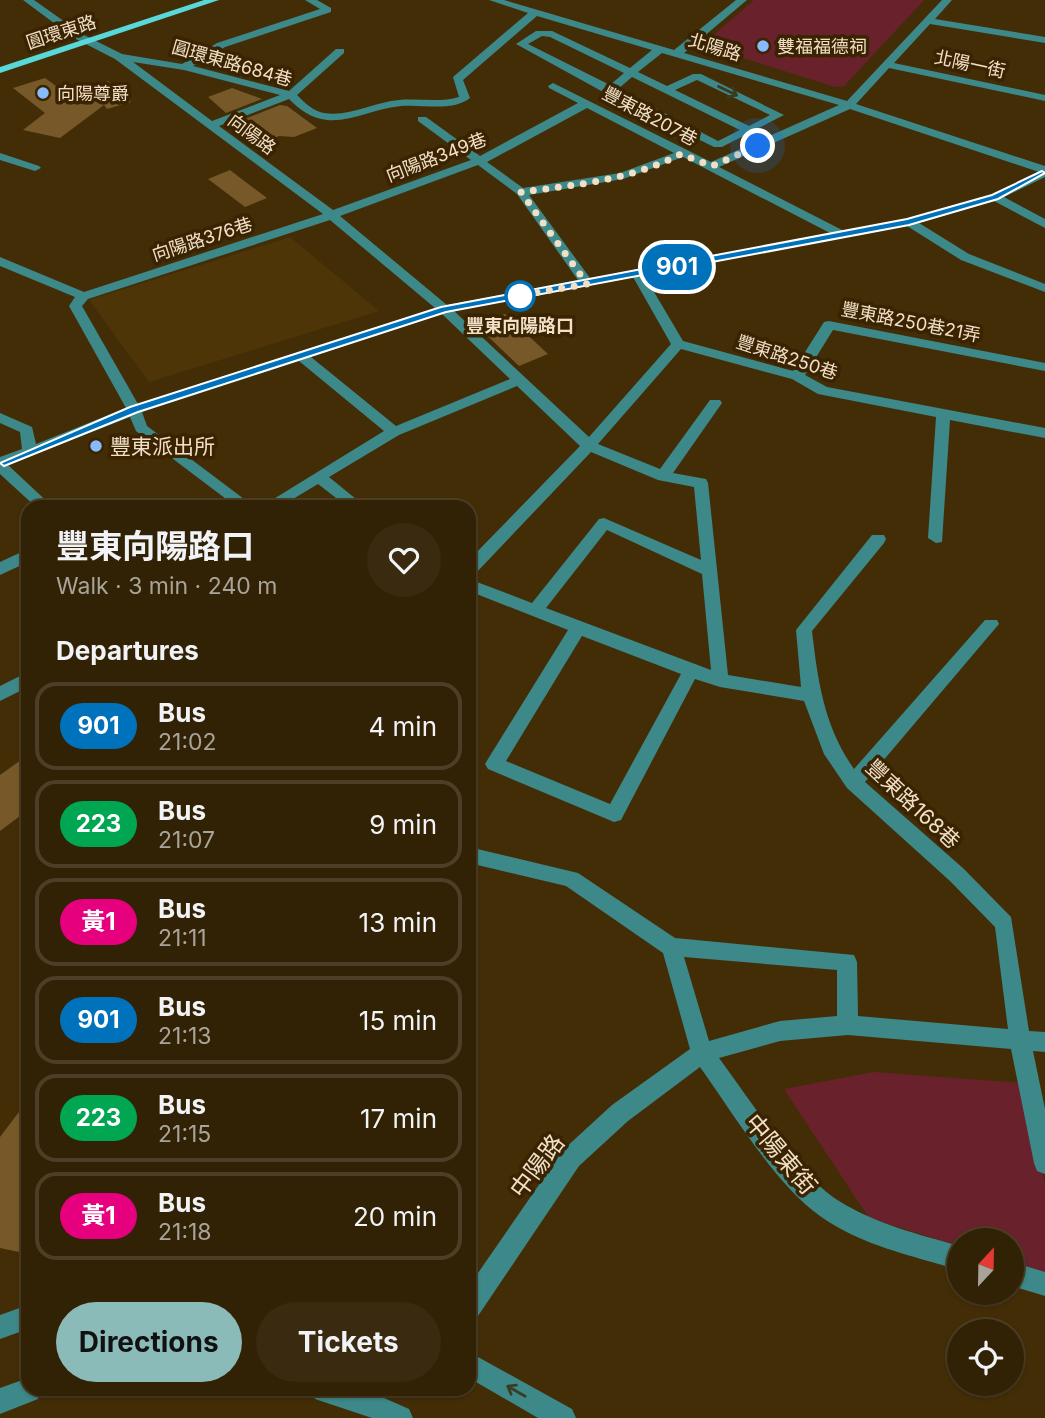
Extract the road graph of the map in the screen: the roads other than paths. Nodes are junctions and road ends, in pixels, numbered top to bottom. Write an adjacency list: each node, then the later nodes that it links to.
1 (29, 0): 10 (street, 向陽路)
2 (190, 0): 10 (main road, 圓環東路)
3 (214, 0): 10 (main road, 圓環東路)
4 (310, 0): 19 (street)
5 (494, 0): 8 (street, 北陽路)
6 (742, 0): 14 (street)
7 (947, 0): 9 (street)
8 (534, 13): 15 (street, 北陽路); 26 (street, 圓環東路684巷)
9 (930, 21): 11 (street); 18 (street)
10 (83, 39): 16 (street, 向陽路); 17 (main road, 圓環東路); 20 (main road, 圓環東路)
11 (1045, 40)
12 (660, 49): 14 (street, 北陽路); 15 (street, 北陽路); 21 (street)
13 (340, 51): 26 (street)
14 (677, 54): 29 (street, 北陽路)
15 (630, 55): 21 (street); 22 (street); 22 (street)
16 (119, 57): 19 (street, 圓環東路684巷); 31 (street, 向陽路)
17 (0, 62)
18 (888, 65): 27 (street, 北陽一街); 29 (street)
19 (184, 66): 26 (street, 圓環東路684巷)
20 (0, 70)
21 (632, 73): 24 (street); 25 (street)
22 (598, 85): 25 (street)
23 (552, 86): 28 (street, 豐東路207巷)
24 (667, 90): 32 (street); 32 (street, one-way to 32)
25 (609, 91): 32 (street)
26 (291, 95): 31 (street)
27 (1045, 98)
28 (587, 103): 33 (street, 豐東路207巷); 35 (street, 向陽路349巷)
29 (849, 105): 36 (street); 38 (street, 北陽路)
30 (422, 119): 35 (street)
31 (211, 125): 41 (street, 向陽路)
32 (749, 130)
33 (681, 154): 36 (street, 豐東路207巷); 39 (street)
34 (1, 158): 37 (street)
35 (482, 160): 39 (street); 41 (street, 向陽路349巷)
36 (712, 166): 44 (street, 豐東路207巷)
37 (35, 168)
38 (1045, 172): 40 (street)
39 (521, 192): 47 (street)
40 (995, 197): 42 (street); 43 (street)
41 (332, 215): 49 (street, 向陽路376巷); 50 (street, 向陽路)
42 (909, 222): 44 (street); 48 (street)
43 (1045, 224)
44 (843, 235): 46 (street)
45 (0, 261): 49 (street)
46 (638, 275): 47 (street); 51 (street)
47 (587, 284): 50 (street)
48 (1045, 288)
49 (83, 296): 57 (street)
50 (444, 309): 52 (street); 55 (street, 向陽路)
51 (678, 344): 54 (street, 豐東路250巷); 62 (street)
52 (303, 357): 57 (street); 60 (street)
53 (1045, 367): 54 (street, 豐東路250巷21弄)
54 (797, 376): 58 (street, 豐東路250巷)
55 (519, 380): 60 (street); 62 (street, 向陽路)
56 (715, 403): 65 (street)
57 (134, 410): 63 (street); 68 (street)
58 (943, 415): 61 (street, 豐東路250巷); 71 (street)
59 (0, 418): 63 (street)
60 (394, 432): 66 (street)
61 (1045, 433)
62 (589, 446): 65 (street); 74 (street)
63 (29, 450): 64 (street)
64 (0, 464): 67 (street)
65 (663, 476): 76 (street)
66 (318, 477): 69 (street); 70 (street)
67 (38, 500)
68 (238, 500)
69 (279, 500)
70 (349, 500)
71 (936, 538)
72 (878, 539): 85 (street, 豐東路168巷)
73 (21, 558): 75 (street)
74 (476, 563)
75 (0, 569)
76 (710, 571): 78 (street); 82 (street)
77 (476, 588): 78 (street)
78 (536, 609): 80 (street)
79 (991, 624): 86 (street)
80 (579, 627): 81 (street); 81 (street)
81 (691, 671): 82 (street)
82 (720, 680): 85 (street)
83 (21, 683): 84 (street)
84 (0, 694)
85 (811, 695): 86 (street, 豐東路168巷)
86 (853, 783): 90 (street, 豐東路168巷)
87 (476, 857): 88 (street)
88 (671, 947): 89 (street); 92 (street)
89 (848, 1025): 90 (street, 中陽路); 92 (street, 中陽路)
90 (1020, 1039): 91 (street, 中陽路); 93 (street, 豐東路168巷)
91 (1045, 1042)
92 (702, 1053): 94 (street, 中陽東街); 97 (street, 中陽路)
93 (1045, 1163)
94 (947, 1254)
95 (1024, 1278): 96 (street)
96 (1045, 1284)
97 (476, 1297)
98 (21, 1320): 99 (street)
99 (0, 1327)
100 (476, 1368): 105 (street, one-way to 100)
101 (21, 1393): 103 (street)
102 (349, 1396): 104 (street)
103 (0, 1401)
104 (400, 1418)
105 (564, 1418)

